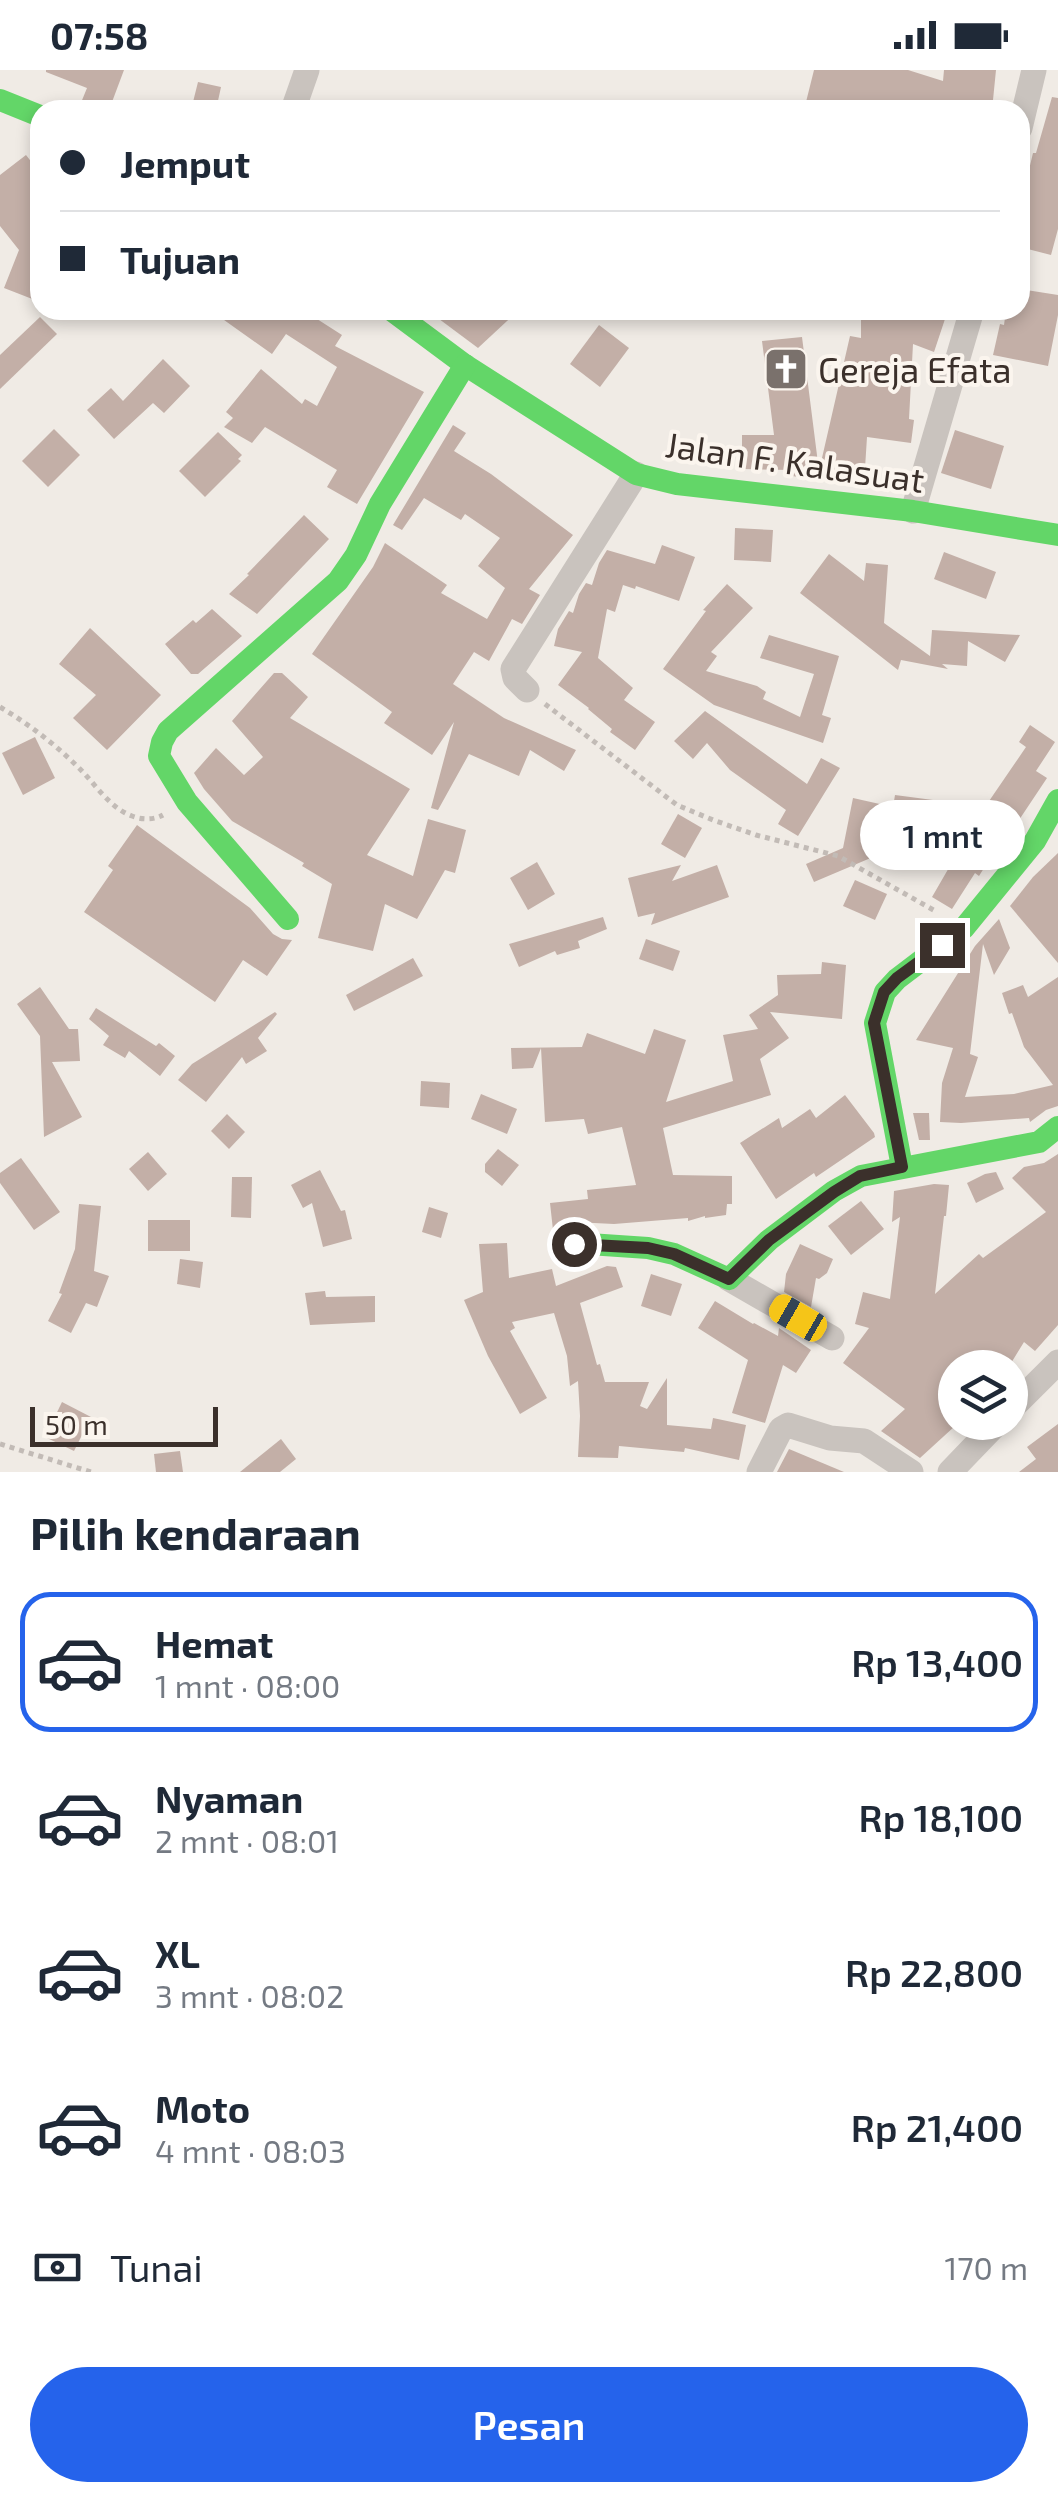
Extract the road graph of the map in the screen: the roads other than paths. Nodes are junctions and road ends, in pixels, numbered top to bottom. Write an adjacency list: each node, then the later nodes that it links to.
1 (306, 70): 4 (street)
2 (1034, 70): 5 (street)
3 (0, 100): 6 (street)
4 (296, 100)
5 (1027, 100)
6 (30, 112)
7 (404, 320): 9 (street, Jalan F. Kalasuat)
8 (969, 320): 11 (street)
9 (465, 365): 10 (street, Jalan F. Kalasuat); 15 (street)
10 (636, 474): 11 (street, Jalan F. Kalasuat); 13 (street)
11 (912, 511): 12 (street, Jalan F. Kalasuat)
12 (1058, 535)
13 (526, 690)
14 (1058, 800): 17 (street)
15 (288, 920)
16 (1058, 1126): 17 (street)
17 (902, 1167): 19 (street)
18 (574, 1244): 19 (street)
19 (729, 1279): 20 (street)
20 (832, 1338)
21 (1058, 1362): 22 (street)
22 (1028, 1392)
23 (981, 1440): 26 (street)
24 (758, 1472): 25 (street)
25 (911, 1472)
26 (950, 1472)

